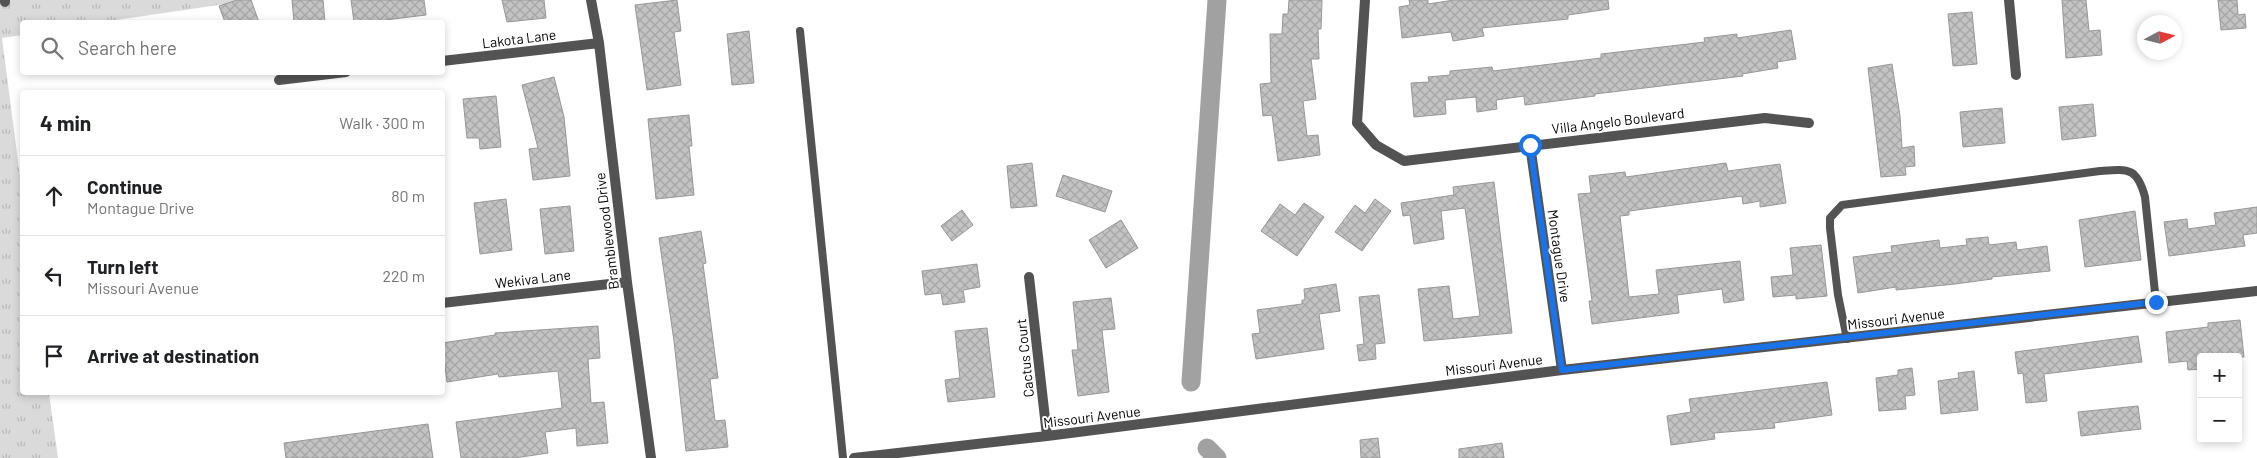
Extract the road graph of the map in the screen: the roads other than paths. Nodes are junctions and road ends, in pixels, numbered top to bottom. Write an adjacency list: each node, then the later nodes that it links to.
1 (591, 0): 5 (street, Bramblewood Drive)
2 (1365, 0): 11 (street, Villa Angelo Boulevard)
3 (2009, 0): 8 (street)
4 (800, 31): 22 (lane)
5 (599, 43): 6 (street, Lakota Lane); 13 (street, Bramblewood Drive)
6 (445, 61)
7 (321, 75): 9 (street)
8 (2016, 75)
9 (279, 80)
10 (1809, 123): 11 (street, Villa Angelo Boulevard)
11 (1530, 145): 18 (street, Montague Drive)
12 (1030, 277): 19 (street, Cactus Court)
13 (627, 282): 16 (street, Wekiva Lane); 21 (street, Bramblewood Drive)
14 (2257, 290): 15 (street, Missouri Avenue)
15 (2156, 302): 17 (street, Missouri Avenue); 17 (lane)
16 (445, 303)
17 (1847, 339): 18 (street, Missouri Avenue)
18 (1562, 370): 19 (street, Missouri Avenue)
19 (1047, 436): 20 (street, Missouri Avenue)
20 (887, 456): 23 (street, Missouri Avenue)
21 (651, 458)
22 (843, 458)
23 (854, 458)

